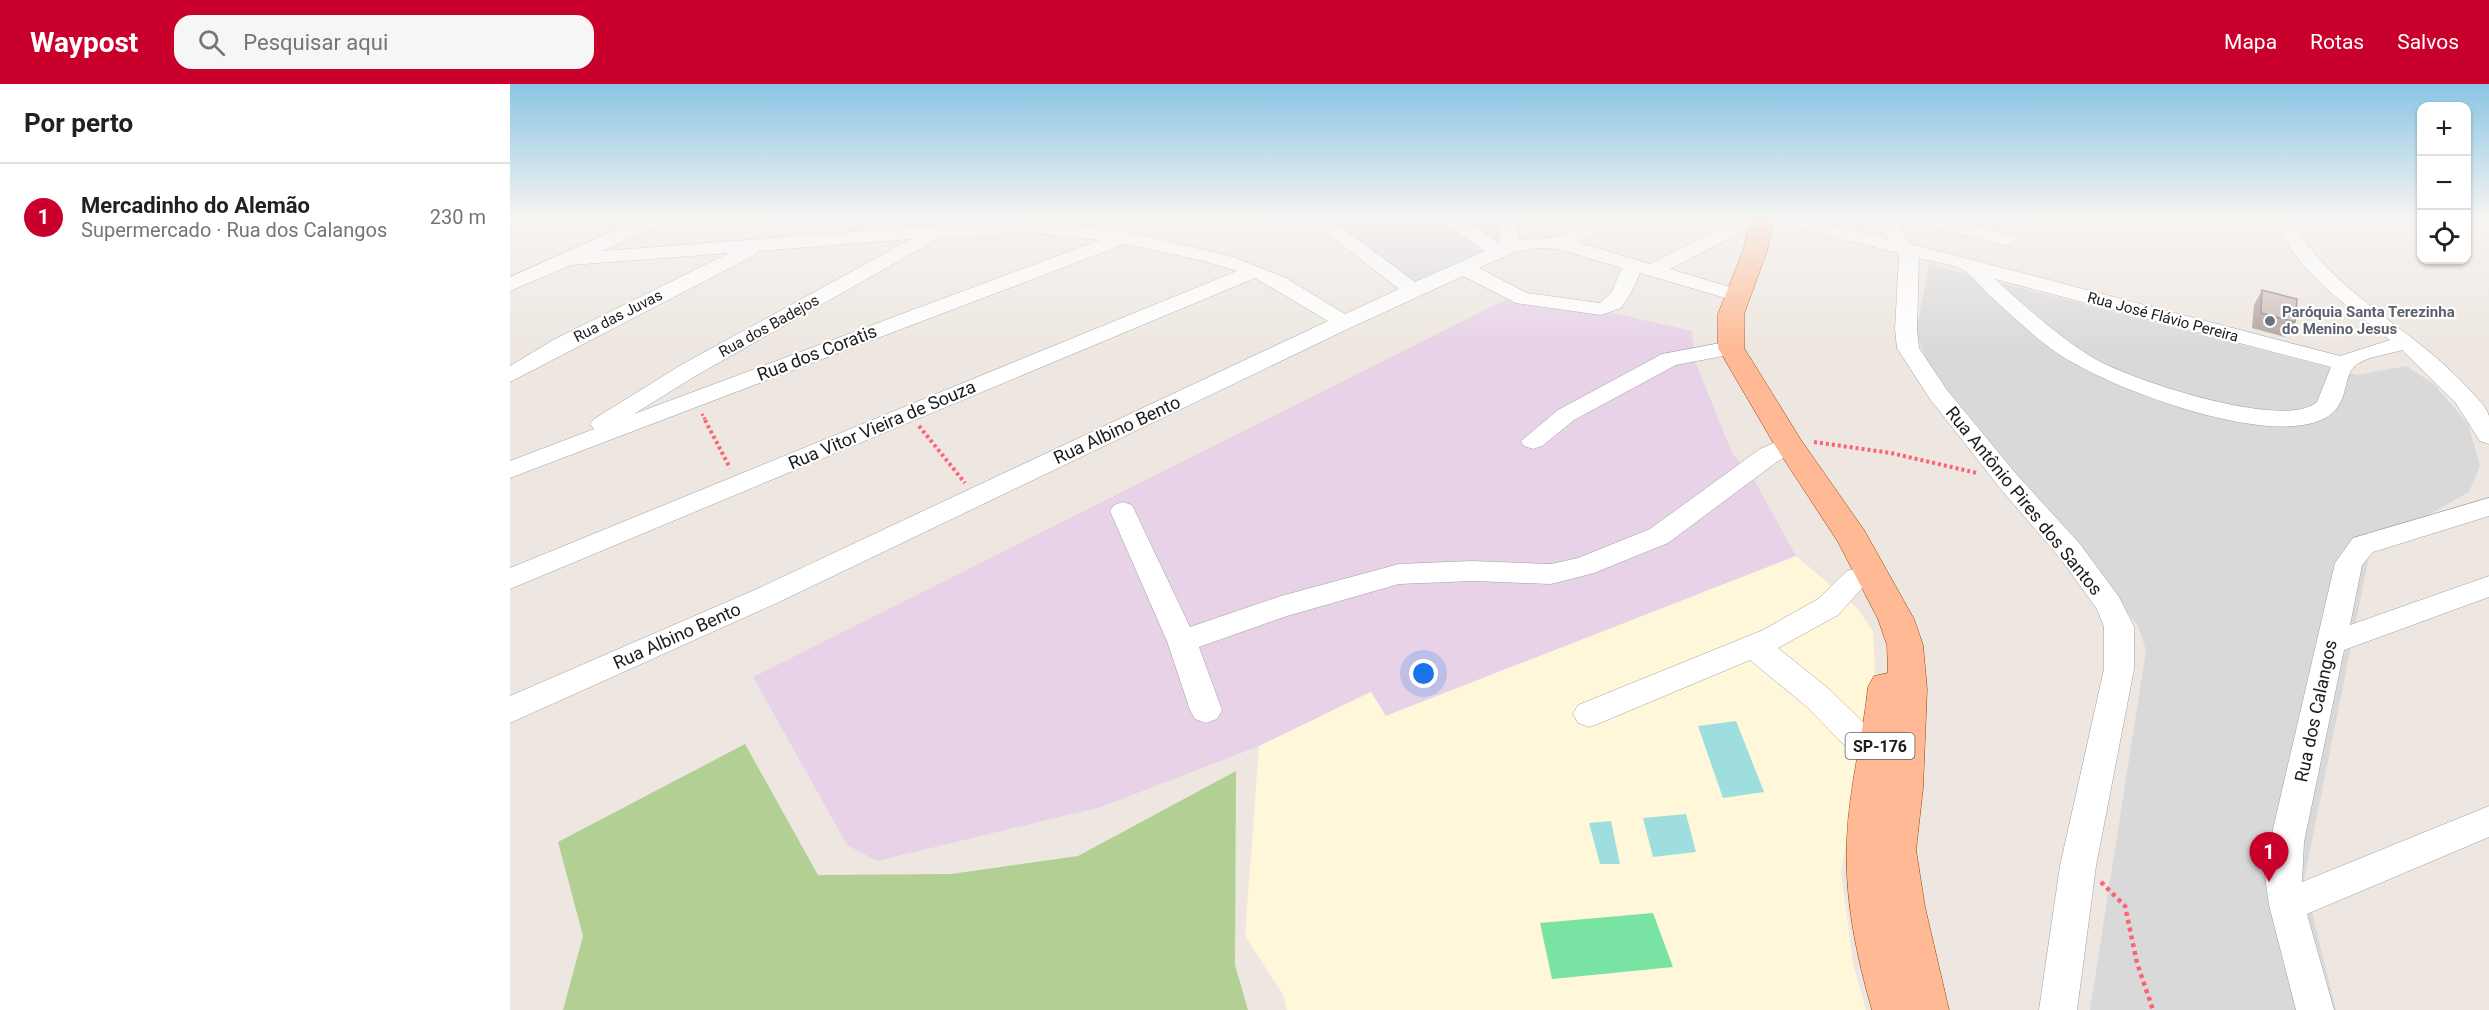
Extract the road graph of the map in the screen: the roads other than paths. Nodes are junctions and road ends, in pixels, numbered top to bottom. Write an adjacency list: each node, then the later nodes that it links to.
1 (567, 260): 18 (street)
2 (728, 260): 25 (street, Rua das Juvas)
3 (888, 260): 28 (street, Rua dos Badejos)
4 (1064, 260): 28 (street, Rua dos Coratis)
5 (1214, 260): 17 (street)
6 (1373, 260): 19 (street)
7 (1478, 260): 15 (street, Rua Albino Bento)
8 (1619, 260): 16 (street, Rua Albino Bento)
9 (1659, 260): 16 (street)
10 (1753, 260): 20 (main road, SP-176)
11 (1910, 260): 48 (street, Rua Antônio Pires dos Santos)
12 (1948, 260): 14 (street, Rua José Flávio Pereira)
13 (2310, 260): 22 (street)
14 (1970, 266): 24 (street, Rua José Flávio Pereira); 24 (street)
15 (1462, 267): 16 (street); 19 (street, Rua Albino Bento)
16 (1643, 267): 20 (street, Rua Albino Bento)
17 (1255, 271): 21 (street); 35 (street, Rua Vitor Vieira de Souza)
18 (510, 285)
19 (1413, 290): 21 (street, Rua Albino Bento)
20 (1736, 295): 23 (main road, SP-176)
21 (1344, 322): 40 (street, Rua Albino Bento)
22 (2406, 342): 24 (street); 26 (street)
23 (1731, 348): 27 (street); 29 (main road, SP-176)
24 (2344, 364)
25 (510, 375)
26 (2488, 431)
27 (1533, 441)
28 (579, 443): 30 (street, Rua dos Coratis)
29 (1789, 444): 31 (main road, SP-176); 37 (street)
30 (510, 470)
31 (1822, 491): 34 (main road, SP-176); 47 (main road, SP-176)
32 (2489, 507): 38 (street, Rua dos Calangos)
33 (1123, 511): 37 (street)
34 (1857, 578): 39 (street); 43 (main road, SP-176)
35 (510, 579)
36 (2489, 586): 38 (street)
37 (1182, 641): 41 (street)
38 (2331, 643): 45 (street, Rua dos Calangos)
39 (1754, 646): 42 (street); 43 (street)
40 (510, 710)
41 (1206, 710)
42 (1590, 714)
43 (1878, 758): 46 (main road, SP-176)
44 (2489, 821): 45 (street)
45 (2287, 905): 49 (street, Rua dos Calangos)
46 (1896, 1010)
47 (1925, 1010)
48 (2058, 1010)
49 (2315, 1010)

